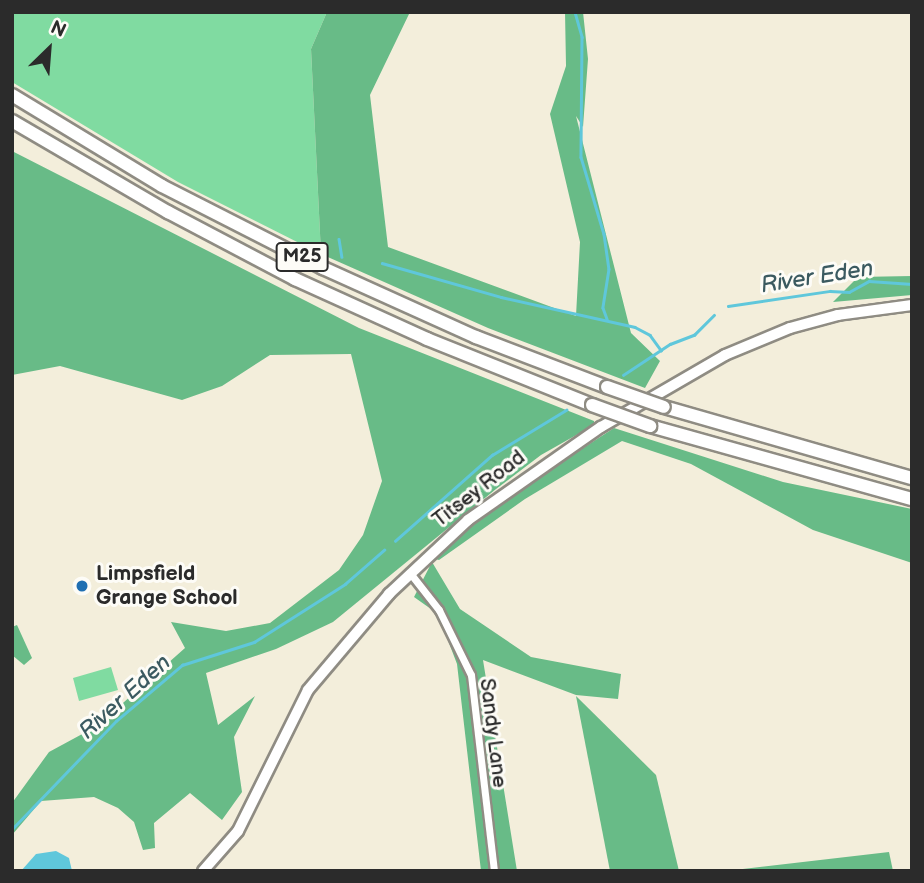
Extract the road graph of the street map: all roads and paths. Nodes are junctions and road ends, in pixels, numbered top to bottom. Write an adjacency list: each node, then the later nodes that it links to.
1 (12, 95): 4 (highway, M25, bridge)
2 (12, 121): 5 (highway, M25, bridge)
3 (912, 305): 6 (main road, Titsey Road)
4 (912, 478)
5 (912, 499)
6 (410, 573): 7 (main road, Titsey Road); 8 (street, Sandy Lane)
7 (204, 871)
8 (494, 871)

